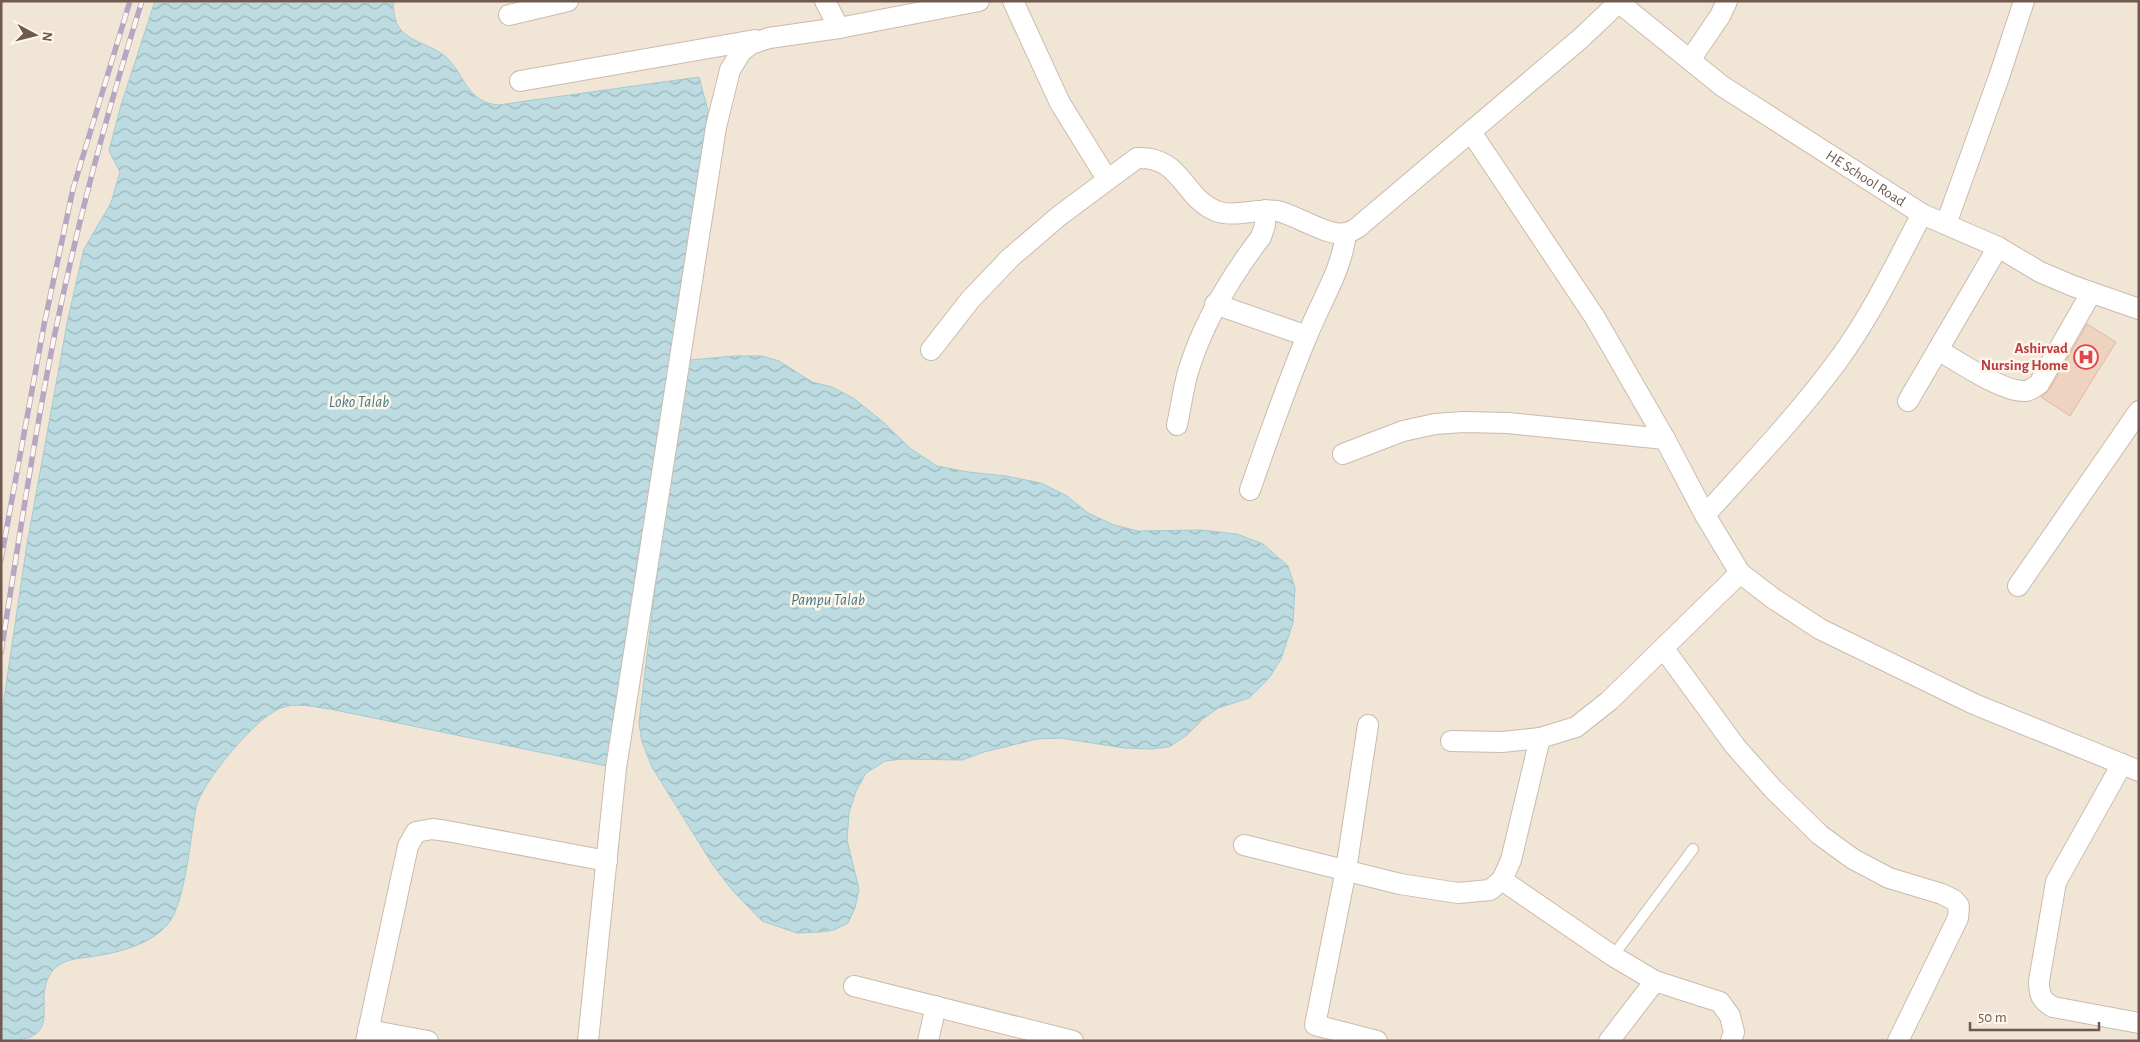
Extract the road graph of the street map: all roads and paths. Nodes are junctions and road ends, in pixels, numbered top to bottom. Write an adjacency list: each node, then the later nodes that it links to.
1 (568, 1): 8 (street)
2 (825, 1): 9 (street)
3 (978, 1): 9 (street)
4 (1013, 1): 14 (street)
5 (1728, 1): 11 (street)
6 (2024, 1): 17 (street)
7 (1617, 2): 11 (street, HE School Road); 13 (street)
8 (508, 15)
9 (839, 28): 10 (street)
10 (769, 38): 12 (street); 42 (street)
11 (1690, 60): 16 (street, HE School Road)
12 (520, 81)
13 (1471, 132): 18 (street); 29 (street)
14 (1107, 179): 15 (street); 24 (street)
15 (1265, 210): 18 (street); 21 (street)
16 (1922, 214): 17 (street, HE School Road); 32 (street)
17 (1946, 224): 19 (street, HE School Road)
18 (1346, 233): 23 (street)
19 (1998, 248): 20 (street, HE School Road); 25 (street)
20 (2091, 293): 22 (street, HE School Road); 25 (street)
21 (1215, 304): 23 (street); 28 (street)
22 (2139, 309)
23 (1307, 336): 31 (street)
24 (931, 350)
25 (1938, 350): 26 (street)
26 (1908, 401)
27 (2139, 411): 34 (street)
28 (1177, 425)
29 (1666, 439): 30 (street); 32 (street)
30 (1343, 454)
31 (1250, 490)
32 (1706, 514): 33 (street)
33 (1740, 574): 35 (street); 39 (street)
34 (2018, 586)
35 (1664, 649): 37 (street); 59 (street)
36 (1368, 725): 43 (street)
37 (1540, 738): 38 (street); 44 (street)
38 (1451, 741)
39 (2130, 768): 49 (street)
40 (1244, 845): 43 (street)
41 (1693, 849): 45 (lane)
42 (606, 861): 51 (street); 53 (street)
43 (1346, 870): 44 (street); 50 (street)
44 (1502, 880): 45 (street)
45 (1613, 956): 46 (street)
46 (1655, 980): 57 (street); 58 (street)
47 (854, 986): 48 (street)
48 (936, 1006): 54 (street); 55 (street)
49 (2139, 1023)
50 (1314, 1033): 56 (street)
51 (367, 1036): 52 (street)
52 (428, 1041)
53 (588, 1041)
54 (928, 1041)
55 (1073, 1041)
56 (1376, 1041)
57 (1609, 1041)
58 (1731, 1041)
59 (1898, 1041)

